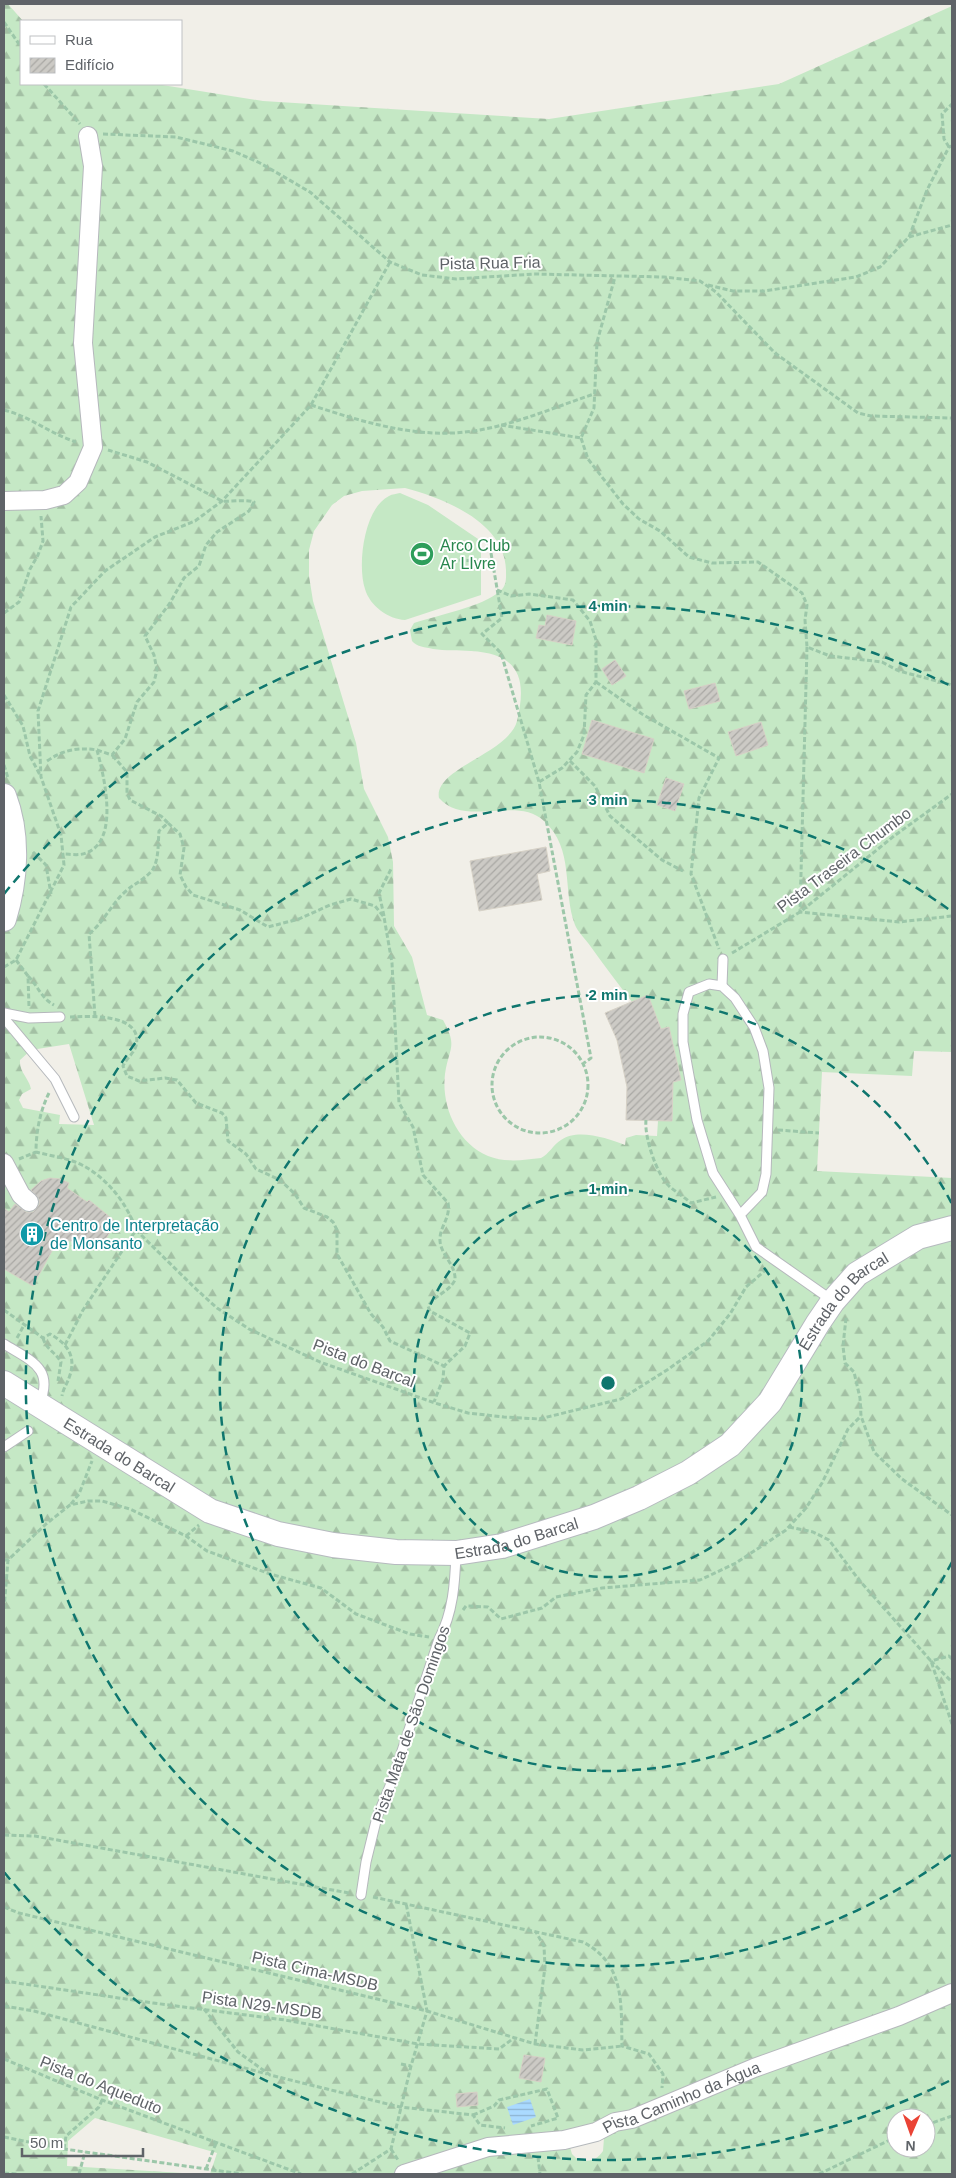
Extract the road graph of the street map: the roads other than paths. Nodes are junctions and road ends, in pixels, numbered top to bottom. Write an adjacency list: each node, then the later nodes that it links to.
1 (88, 136): 2 (street)
2 (4, 501)
3 (4, 796): 4 (street)
4 (4, 919)
5 (723, 959): 6 (lane)
6 (722, 986): 13 (lane); 13 (lane)
7 (4, 1013): 8 (lane)
8 (61, 1015)
9 (4, 1018): 10 (lane)
10 (74, 1117)
11 (4, 1163): 12 (street)
12 (29, 1202)
13 (740, 1215): 15 (lane)
14 (952, 1228): 15 (street, Estrada do Barcal)
15 (833, 1301): 21 (street, Estrada do Barcal)
16 (4, 1344): 18 (lane)
17 (4, 1382): 18 (street, Estrada do Barcal)
18 (39, 1406): 21 (street, Estrada do Barcal)
19 (28, 1431): 20 (lane)
20 (4, 1447)
21 (456, 1553): 22 (lane, Pista Mata de São Domingos)
22 (361, 1896)
23 (952, 1994): 24 (street, Pista Caminho da Água)
24 (404, 2174)

